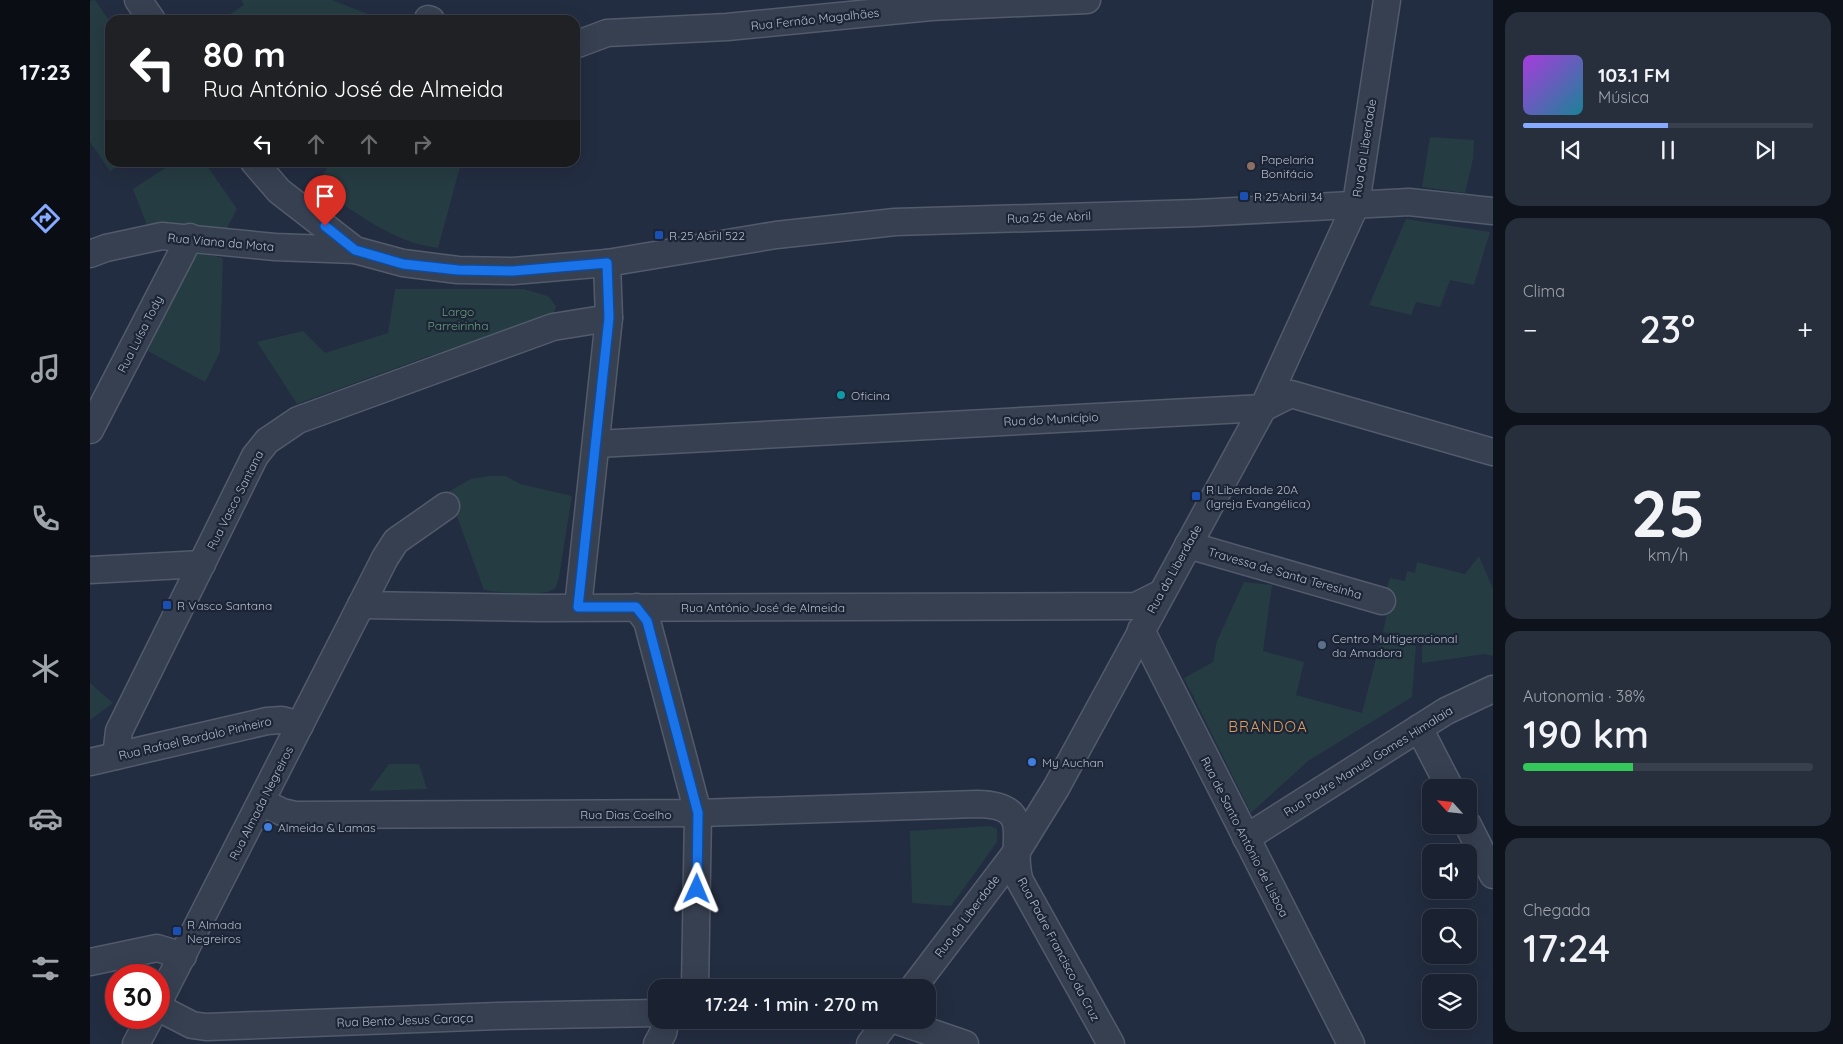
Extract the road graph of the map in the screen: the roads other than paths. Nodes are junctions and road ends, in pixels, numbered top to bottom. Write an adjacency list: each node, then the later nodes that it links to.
1 (138, 0): 4 (street)
2 (1087, 0): 5 (street, Rua Fernão Magalhães)
3 (1387, 0): 7 (street, Rua da Liberdade)
4 (148, 15)
5 (580, 43)
6 (258, 167): 10 (street)
7 (1356, 204): 8 (street, Rua 25 de Abril); 12 (street, Rua 25 de Abril); 14 (street, Rua da Liberdade)
8 (1493, 211)
9 (190, 237): 10 (street, Rua Viana da Mota); 11 (street, Rua Viana da Mota); 15 (street, Rua Luísa Tody)
10 (355, 250): 12 (street, Rua 25 de Abril)
11 (90, 254)
12 (607, 263): 13 (street)
13 (609, 318): 16 (street); 20 (street, Rua Vasco Santana)
14 (1263, 408): 16 (street, Rua do Município); 17 (street, Rua do Município); 19 (street, Rua da Liberdade)
15 (90, 430)
16 (597, 444): 25 (street)
17 (1493, 452)
18 (446, 506): 24 (street, Rua Almada Negreiros)
19 (1188, 544): 22 (street, Rua da Liberdade); 23 (street, Travessa de Santa Teresinha)
20 (202, 564): 21 (street); 31 (street, Rua Vasco Santana)
21 (90, 570)
22 (1162, 593): 26 (street, Rua António José de Almeida); 27 (street, Rua da Liberdade)
23 (1382, 601)
24 (361, 606): 25 (street, Rua António José de Almeida); 29 (street, Rua Almada Negreiros)
25 (578, 607): 26 (street, Rua António José de Almeida)
26 (636, 607): 35 (street)
27 (1141, 630): 37 (street, Rua de Santo António de Lisboa); 38 (street, Rua da Liberdade)
28 (1493, 689): 30 (street, Rua Padre Manuel Gomes Himalaia)
29 (300, 725): 31 (street, Rua Rafael Bordalo Pinheiro); 34 (street, Rua Almada Negreiros)
30 (1419, 728): 33 (street); 37 (street, Rua Padre Manuel Gomes Himalaia)
31 (116, 756): 32 (street, Rua Rafael Bordalo Pinheiro)
32 (90, 762)
33 (1445, 779)
34 (262, 802): 35 (street, Rua Dias Coelho); 40 (street, Rua Almada Negreiros)
35 (698, 813): 38 (street, Rua Dias Coelho); 42 (street)
36 (1472, 834): 39 (street)
37 (1246, 838): 56 (street, Rua de Santo António de Lisboa)
38 (1017, 850): 43 (street, Rua da Liberdade); 55 (street, Rua Padre Francisco da Cruz)
39 (1493, 875)
40 (183, 956): 41 (street); 44 (street, Rua Almada Negreiros)
41 (90, 962)
42 (695, 979)
43 (920, 979)
44 (170, 980)
45 (648, 1013): 46 (street, Rua Bento Jesus Caraça)
46 (170, 1014)
47 (144, 1029): 51 (street)
48 (664, 1029): 52 (street)
49 (881, 1029): 53 (street)
50 (921, 1029): 54 (street)
51 (136, 1044)
52 (657, 1044)
53 (870, 1044)
54 (964, 1044)
55 (1110, 1044)
56 (1351, 1044)

